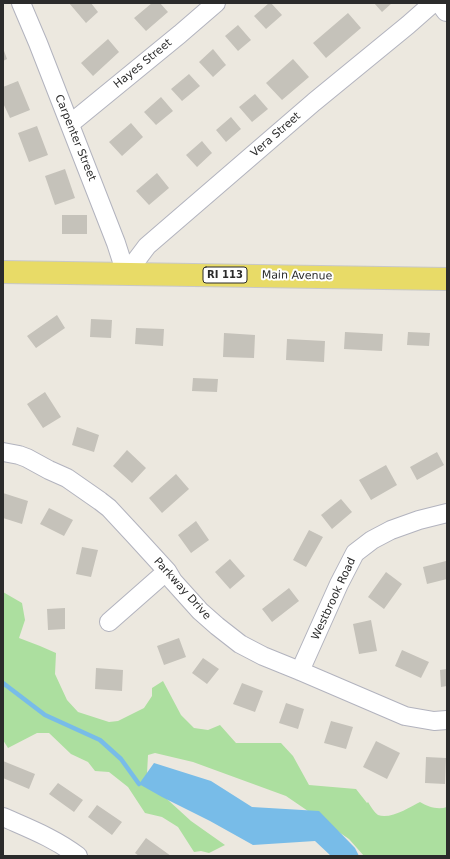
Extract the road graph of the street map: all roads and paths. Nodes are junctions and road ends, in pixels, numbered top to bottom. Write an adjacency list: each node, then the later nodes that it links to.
1 (21, 3): 6 (street, Carpenter Street)
2 (216, 3): 6 (street, Hayes Street)
3 (433, 3): 8 (street, Vera Street)
4 (442, 3): 5 (street)
5 (447, 10)
6 (70, 124): 8 (street, Carpenter Street)
7 (3, 272): 8 (main road, Main Avenue / RI 113)
8 (126, 274): 9 (main road, Main Avenue / RI 113)
9 (447, 279)
10 (3, 452): 12 (street, Parkway Drive)
11 (447, 513): 14 (street, Westbrook Road)
12 (167, 572): 13 (street); 14 (street, Parkway Drive)
13 (109, 622)
14 (300, 671): 15 (street, Parkway Drive)
15 (447, 720)
16 (3, 817): 17 (street)
17 (78, 856)

